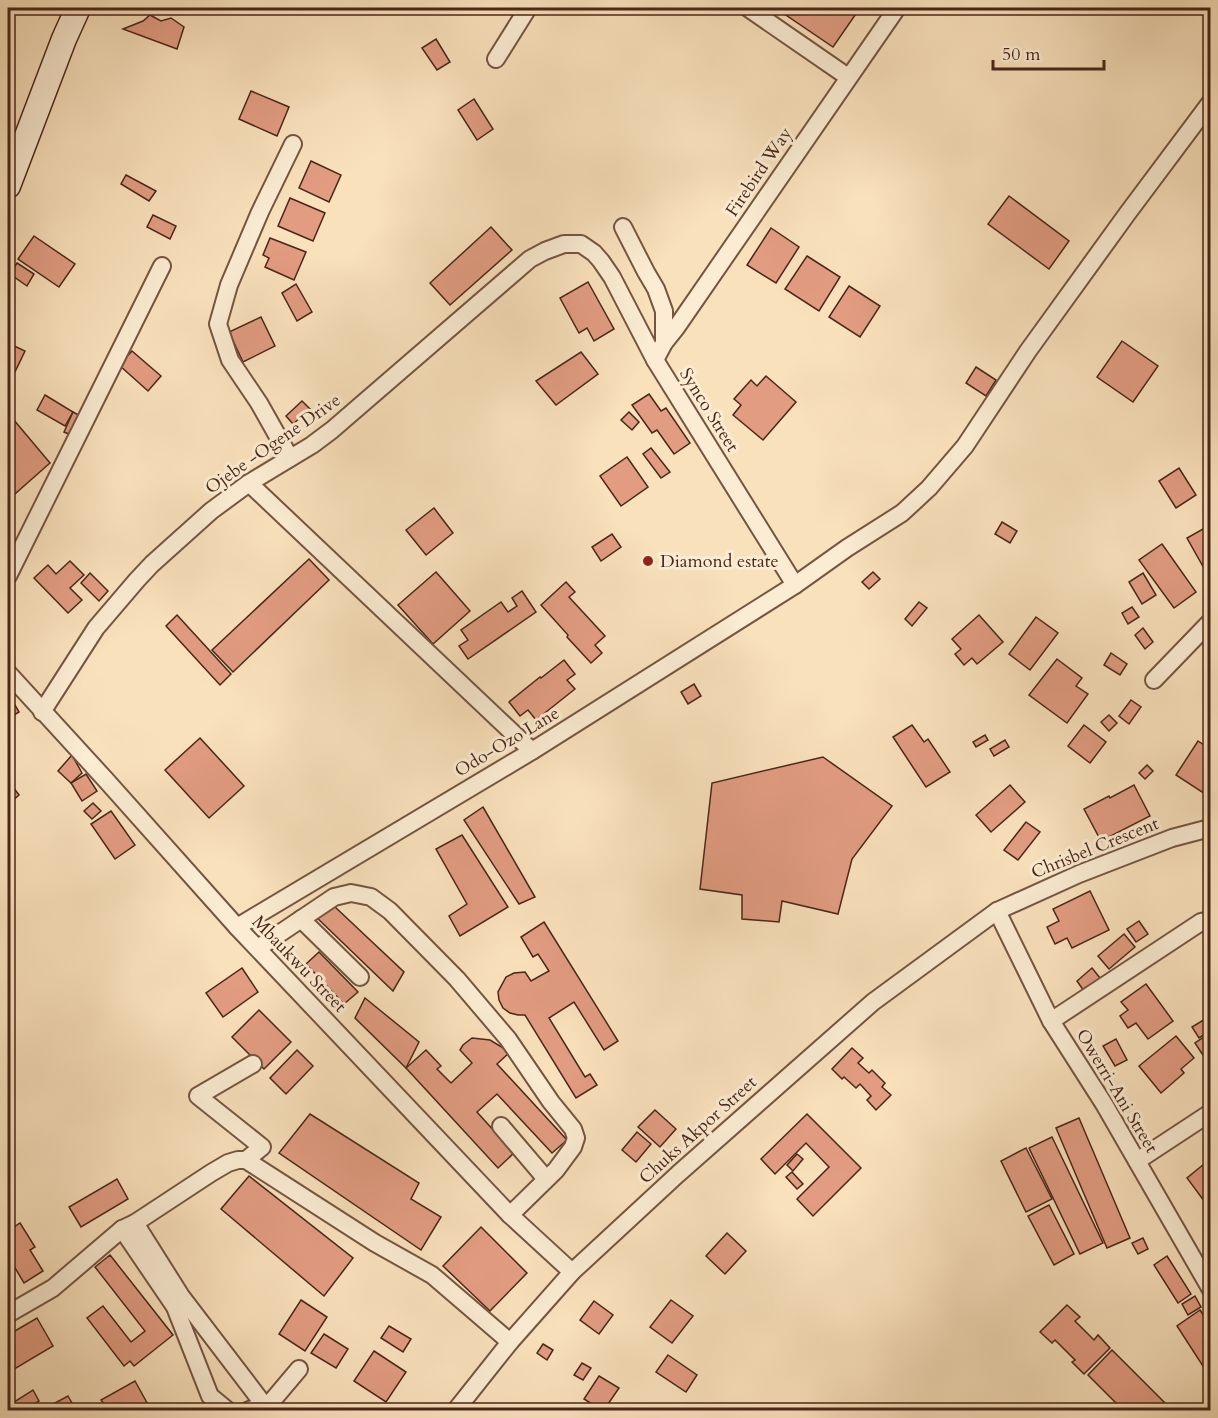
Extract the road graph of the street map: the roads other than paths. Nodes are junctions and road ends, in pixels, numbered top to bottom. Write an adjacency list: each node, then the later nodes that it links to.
1 (78, 8): 9 (street)
2 (528, 8): 5 (street)
3 (748, 8): 6 (street)
4 (897, 8): 6 (street, Firebird Way)
5 (496, 58)
6 (848, 77): 13 (street, Firebird Way)
7 (1210, 103): 18 (street, Odo-Ozo Lane)
8 (293, 144): 15 (street)
9 (8, 186)
10 (623, 227): 13 (street)
11 (594, 253): 14 (street, Synco Street); 15 (street, Ojebe -Ogene Drive)
12 (162, 266): 17 (street)
13 (664, 343): 14 (street, Firebird Way)
14 (655, 360): 18 (street, Synco Street)
15 (290, 458): 16 (street, Ojebe -Ogene Drive)
16 (249, 483): 22 (street, Ojebe -Ogene Drive); 23 (street)
17 (8, 576)
18 (795, 585): 23 (street, Odo-Ozo Lane)
19 (1210, 621): 21 (street)
20 (8, 673): 22 (street, Mbaukwu Street)
21 (1154, 680)
22 (42, 712): 28 (street, Mbaukwu Street)
23 (531, 751): 28 (street, Odo-Ozo Lane)
24 (1210, 828): 25 (street, Chrisbel Crescent)
25 (997, 911): 31 (street, Owerri-Ani Street); 40 (street, Chuks Akpor Street)
26 (301, 919): 29 (street); 30 (street); 37 (street)
27 (1210, 920): 31 (street)
28 (237, 927): 29 (street, Mbaukwu Street)
29 (258, 948): 38 (street, Mbaukwu Street)
30 (360, 977)
31 (1051, 1021): 36 (street, Owerri-Ani Street)
32 (253, 1064): 35 (street)
33 (1210, 1113): 36 (street)
34 (501, 1126): 37 (street)
35 (246, 1160): 39 (street); 43 (street)
36 (1137, 1161): 41 (street, Owerri-Ani Street)
37 (546, 1179): 38 (street)
38 (510, 1215): 40 (street, Mbaukwu Street)
39 (128, 1226): 42 (street); 45 (street); 46 (street)
40 (572, 1272): 43 (street, Chuks Akpor Street)
41 (1210, 1288)
42 (8, 1314)
43 (510, 1342): 47 (street, Chuks Akpor Street)
44 (299, 1369): 45 (street)
45 (261, 1409)
46 (227, 1410)
47 (456, 1410)

